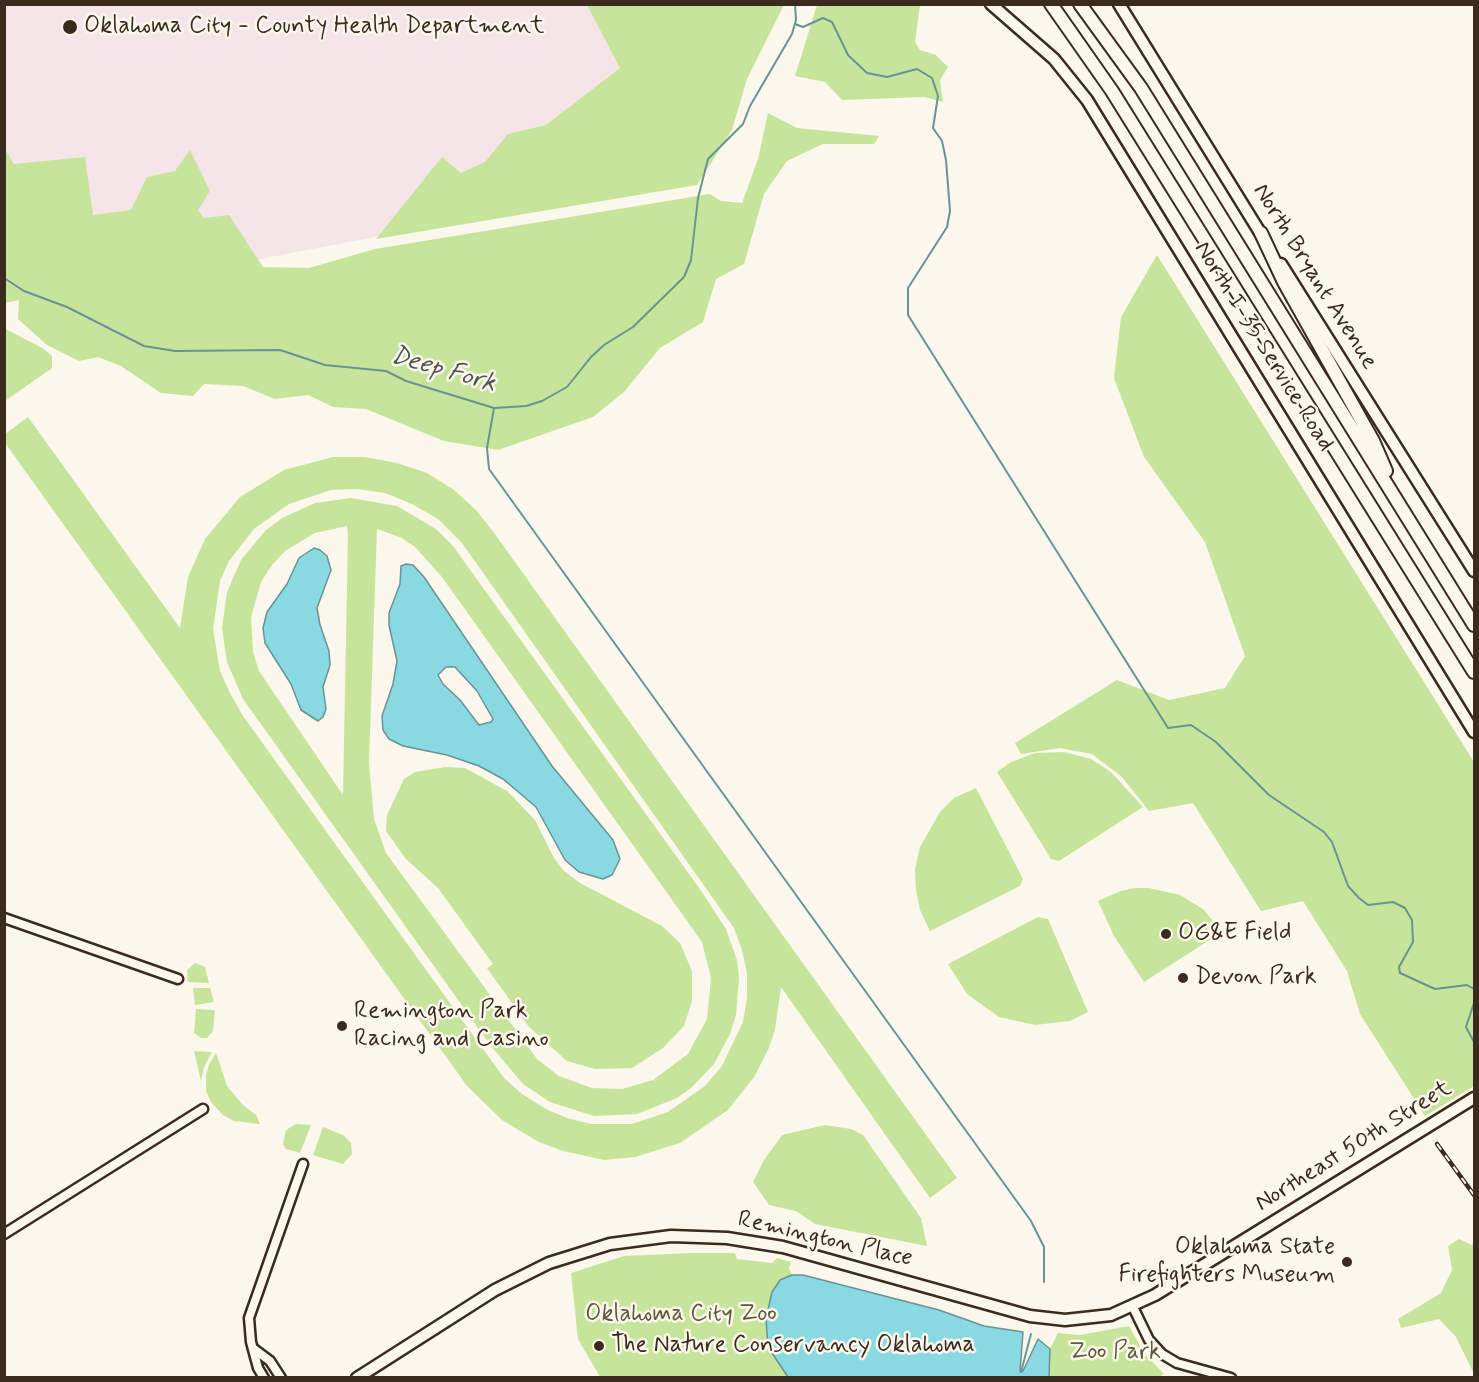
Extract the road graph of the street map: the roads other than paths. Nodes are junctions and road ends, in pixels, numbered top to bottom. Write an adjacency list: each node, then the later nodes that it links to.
1 (991, 4): 10 (main road, North I-35 Service Road)
2 (1051, 4): 9 (highway)
3 (1080, 4): 6 (highway)
4 (1119, 4): 5 (main road, North Bryant Avenue)
5 (1261, 233): 6 (highway); 7 (main road, North Bryant Avenue)
6 (1399, 503): 8 (highway)
7 (1474, 571)
8 (1474, 625)
9 (1474, 672)
10 (1474, 732)
11 (4, 918): 12 (street)
12 (178, 979)
13 (1474, 1098): 17 (main road, Northeast 50th Street)
14 (203, 1109): 16 (street)
15 (303, 1164): 18 (street)
16 (4, 1234)
17 (1133, 1307): 21 (main road, Remington Place); 22 (street)
18 (254, 1349): 19 (street); 20 (street)
19 (264, 1377)
20 (281, 1377)
21 (357, 1377)
22 (1231, 1377)

